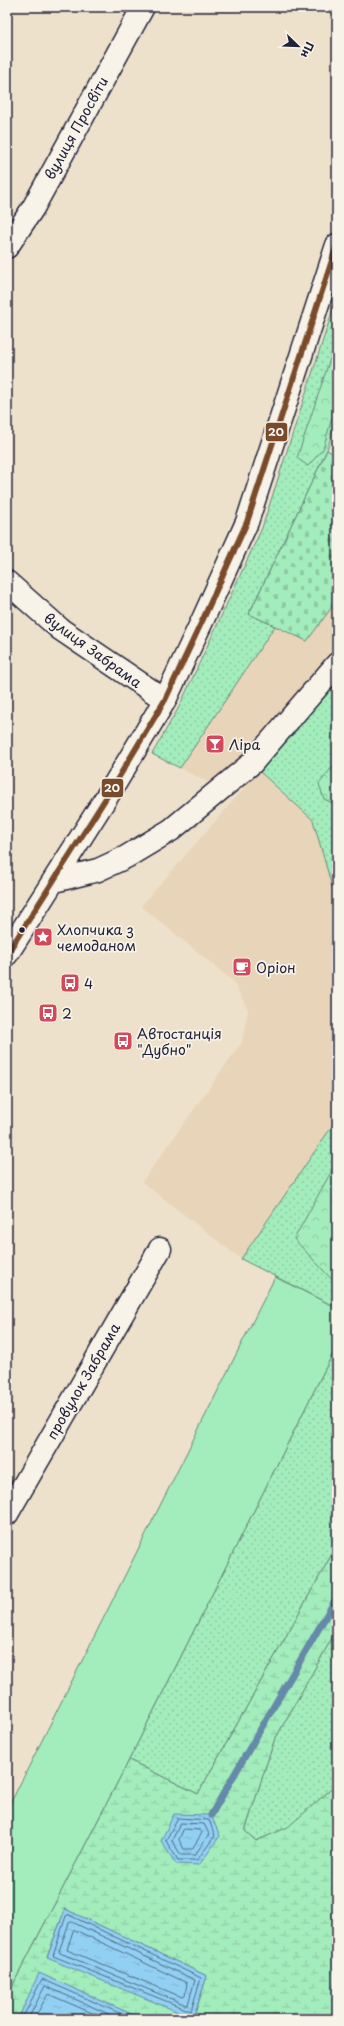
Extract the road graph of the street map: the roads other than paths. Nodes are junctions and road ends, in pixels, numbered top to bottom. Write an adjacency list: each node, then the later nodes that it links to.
1 (143, 7): 3 (main road, вулиця Просвіти)
2 (337, 245): 6 (main road)
3 (7, 247)
4 (7, 582): 6 (main road, вулиця Забрама)
5 (337, 664): 7 (main road)
6 (165, 700): 7 (main road)
7 (54, 881): 8 (main road)
8 (7, 954)
9 (160, 1249): 10 (main road, провулок Забрама)
10 (7, 1514)

